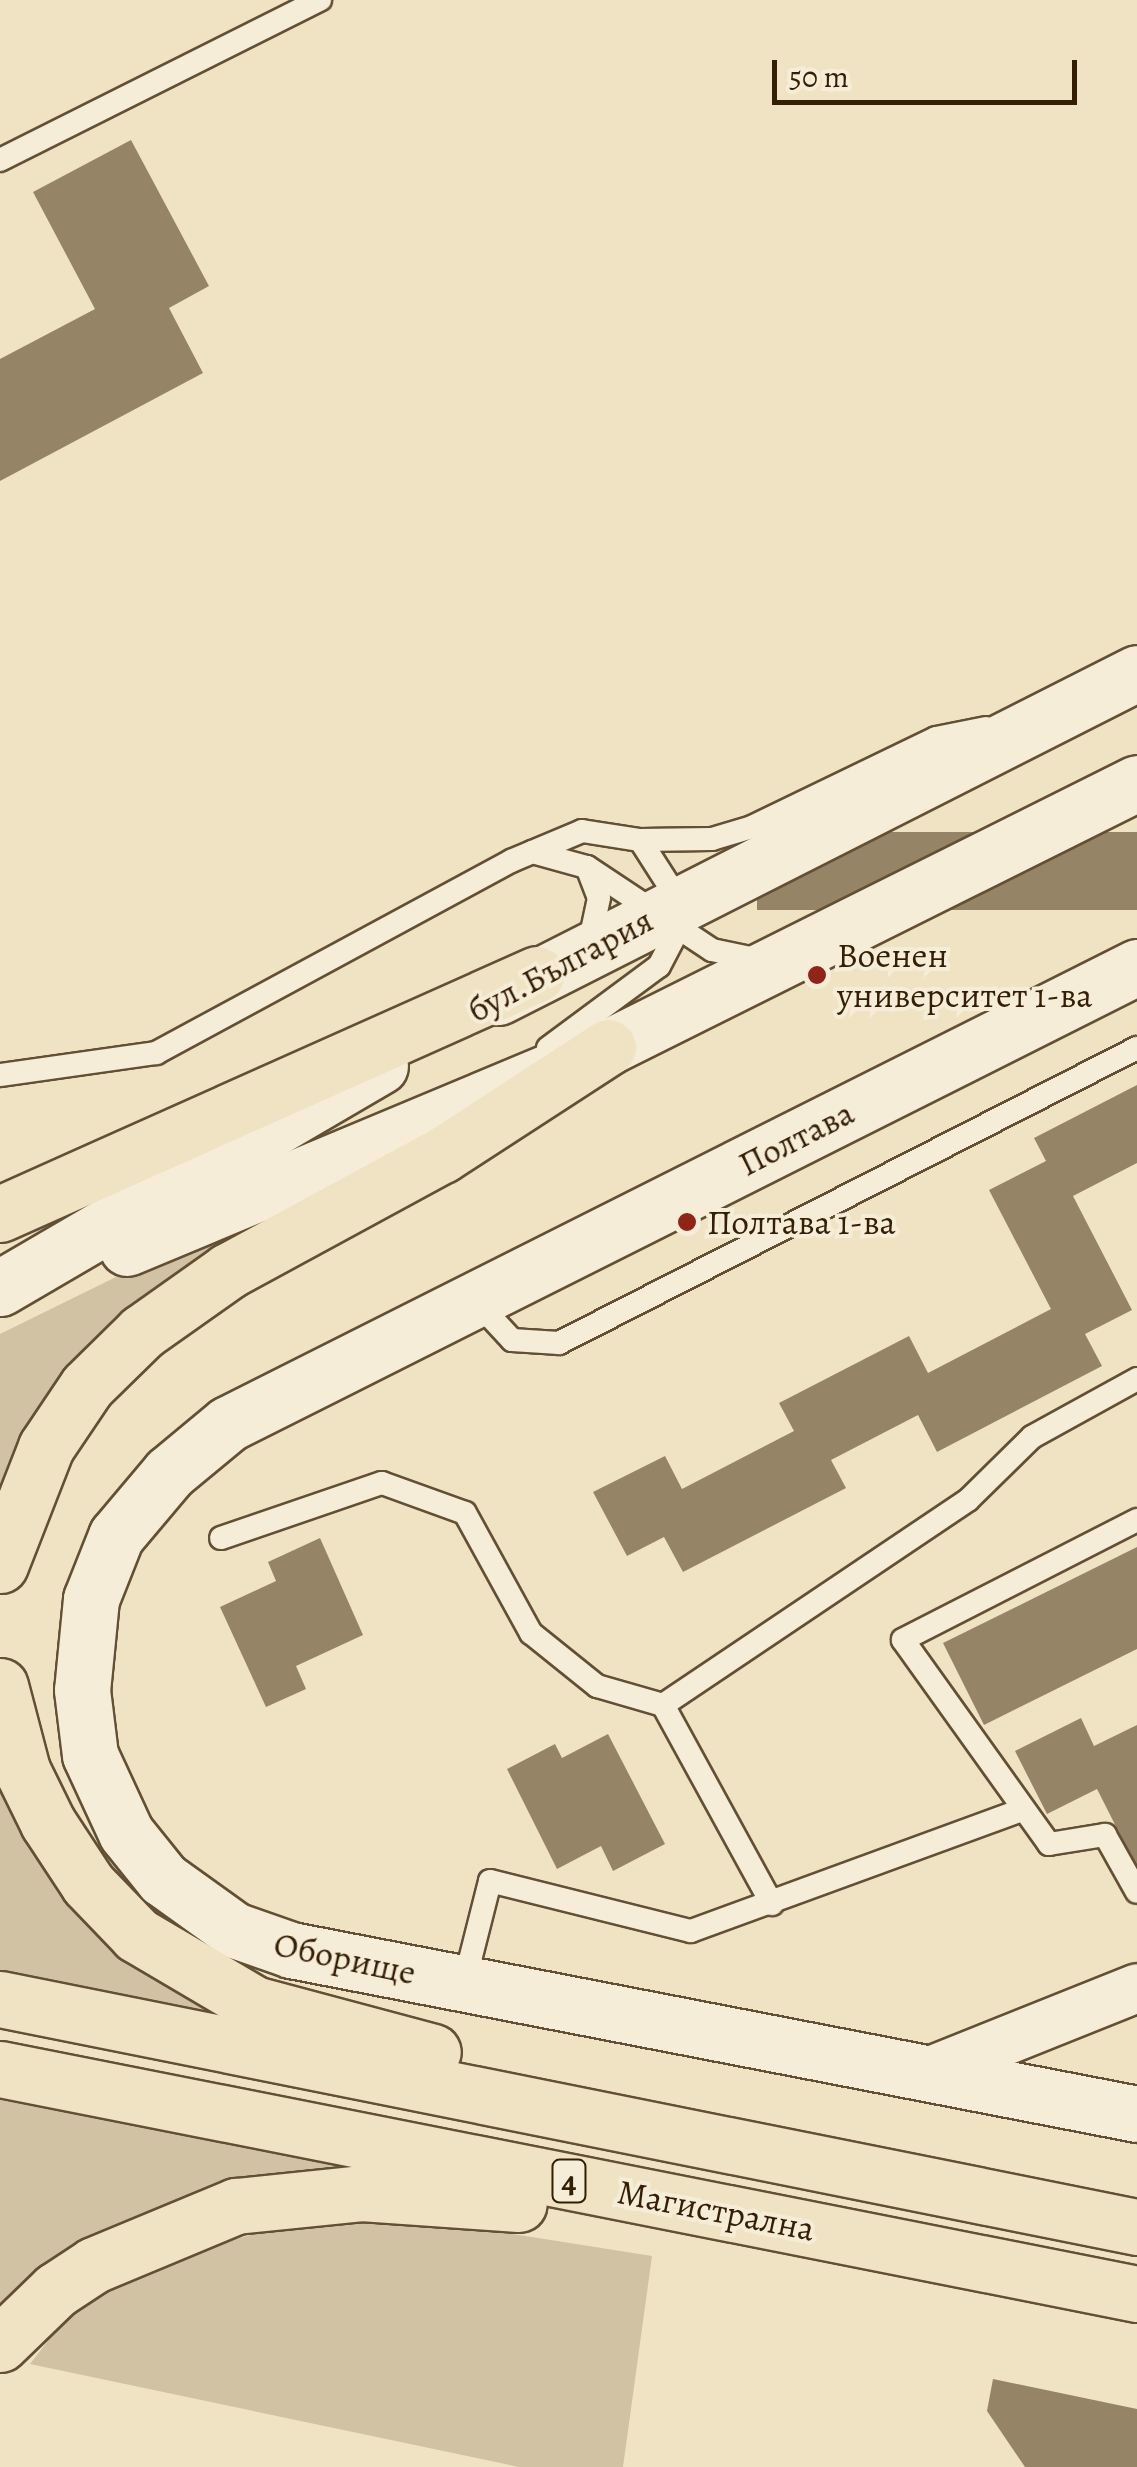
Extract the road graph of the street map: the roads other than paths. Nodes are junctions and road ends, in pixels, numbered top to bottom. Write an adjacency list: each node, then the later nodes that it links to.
1 (320, 0): 2 (lane)
2 (0, 160)
3 (1137, 673): 4 (street, бул.България)
4 (1051, 716): 6 (lane); 9 (street, бул.България)
5 (1137, 784): 11 (street)
6 (640, 840): 7 (lane); 9 (lane)
7 (532, 852): 8 (lane); 16 (lane)
8 (587, 867): 9 (lane); 10 (lane)
9 (670, 915): 10 (street, бул.България); 11 (lane); 17 (lane)
10 (588, 947): 13 (street, бул.България)
11 (784, 959): 14 (street)
12 (1137, 967): 20 (street, Полтава)
13 (536, 974): 18 (main road); 19 (street, бул.България)
14 (608, 1047): 17 (street); 26 (main road)
15 (1137, 1048): 20 (lane)
16 (0, 1076)
17 (458, 1108): 21 (street)
18 (0, 1214)
19 (0, 1288)
20 (474, 1299): 23 (street, Полтава)
21 (0, 1301)
22 (1137, 1380): 28 (lane)
23 (294, 1389): 32 (street, Оборище)
24 (1137, 1520): 29 (lane)
25 (221, 1538): 28 (lane)
26 (0, 1566)
27 (0, 1686): 38 (main road)
28 (663, 1705): 31 (lane)
29 (1021, 1810): 30 (lane); 31 (lane)
30 (1137, 1892)
31 (772, 1904): 32 (lane)
32 (464, 1984): 36 (street, Оборище)
33 (1137, 1988): 36 (street)
34 (0, 1999): 38 (main road, 4)
35 (0, 2069): 40 (main road, Магистрална / 4)
36 (925, 2073): 37 (street, Оборище)
37 (1137, 2114)
38 (938, 2189): 39 (main road, 4)
39 (1137, 2228)
40 (925, 2251): 41 (main road, Магистрална / 4); 42 (main road)
41 (1137, 2294)
42 (0, 2344)

